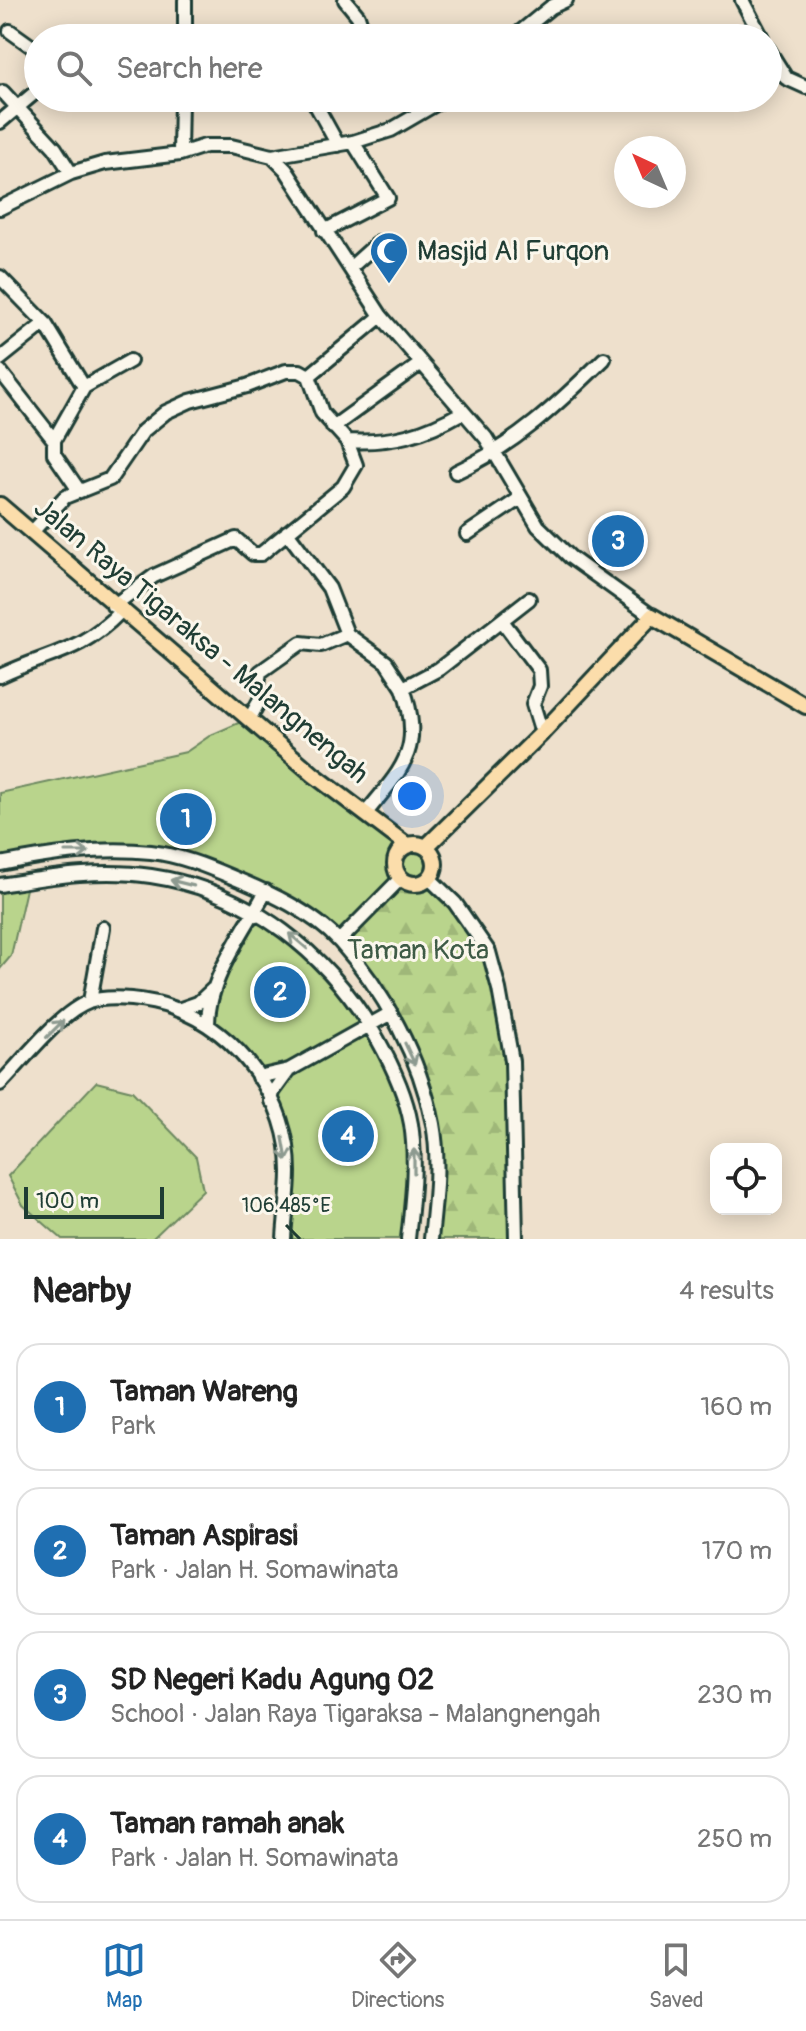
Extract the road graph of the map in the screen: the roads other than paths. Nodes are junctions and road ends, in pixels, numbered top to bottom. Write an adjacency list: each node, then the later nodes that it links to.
1 (185, 0): 5 (street)
2 (345, 0): 6 (street)
3 (566, 0): 7 (street)
4 (742, 0): 8 (street)
5 (185, 24)
6 (361, 24)
7 (530, 24)
8 (755, 24)
9 (10, 31): 10 (street)
10 (24, 41)
11 (782, 72): 12 (street)
12 (806, 87)
13 (3, 92): 15 (street)
14 (24, 101): 15 (street)
15 (17, 107): 19 (street); 24 (street)
16 (181, 112): 22 (street)
17 (320, 112): 21 (street)
18 (420, 112): 20 (street)
19 (0, 122)
20 (353, 142): 21 (street); 26 (street)
21 (338, 145): 23 (street)
22 (180, 154): 23 (street); 24 (street)
23 (272, 156): 26 (street)
24 (71, 173): 25 (street)
25 (0, 208)
26 (324, 231): 28 (street)
27 (379, 242): 28 (street)
28 (350, 268): 30 (street)
29 (0, 277): 31 (street)
30 (381, 316): 35 (street); 37 (street)
31 (45, 323): 32 (street); 38 (street)
32 (0, 359)
33 (604, 359): 43 (street)
34 (130, 361): 38 (street)
35 (420, 364): 39 (street); 40 (street)
36 (0, 371): 41 (street)
37 (309, 376): 40 (street); 45 (street)
38 (84, 387): 41 (street)
39 (463, 412): 42 (street); 43 (street)
40 (333, 427): 42 (street)
41 (54, 440): 45 (street)
42 (347, 441): 49 (street)
43 (495, 454): 44 (street); 46 (street)
44 (456, 472)
45 (78, 489): 48 (street)
46 (519, 499): 50 (street); 53 (street)
47 (0, 505): 48 (main road, Jalan Raya Tigaraksa - Malangnengah)
48 (32, 532): 52 (main road, Jalan Raya Tigaraksa - Malangnengah)
49 (287, 532): 52 (street); 55 (street)
50 (467, 534)
51 (529, 599): 54 (street)
52 (117, 609): 56 (street); 59 (main road, Jalan Raya Tigaraksa - Malangnengah)
53 (652, 616): 58 (main road); 60 (main road)
54 (503, 622): 57 (street); 60 (street)
55 (347, 634): 57 (street); 59 (street)
56 (0, 676)
57 (403, 688): 61 (street)
58 (806, 706)
59 (250, 718): 61 (main road, Jalan Raya Tigaraksa - Malangnengah)
60 (542, 733): 63 (main road)
61 (365, 814): 62 (main road, Jalan Raya Tigaraksa - Malangnengah)
62 (408, 846): 63 (main road); 65 (main road)
63 (426, 847): 66 (main road)
64 (0, 864): 68 (street, one-way to 68)
65 (401, 878): 66 (main road); 71 (street)
66 (429, 878): 85 (street)
67 (0, 885): 69 (street, one-way to 67)
68 (266, 891): 69 (street); 71 (street)
69 (255, 911): 72 (street); 77 (street, one-way to 69)
70 (103, 928): 73 (street)
71 (339, 941): 75 (street)
72 (215, 986): 74 (street); 76 (street)
73 (90, 1001): 74 (street); 80 (street, one-way to 73)
74 (178, 1010): 76 (street)
75 (391, 1013): 77 (street); 84 (street, one-way to 84)
76 (208, 1024): 79 (street)
77 (370, 1026): 78 (street); 83 (street, one-way to 77)
78 (289, 1070): 79 (street); 81 (street)
79 (258, 1077): 81 (street)
80 (0, 1084)
81 (271, 1101): 82 (street, one-way to 82)
82 (284, 1239)
83 (408, 1239)
84 (431, 1239)
85 (516, 1239)

